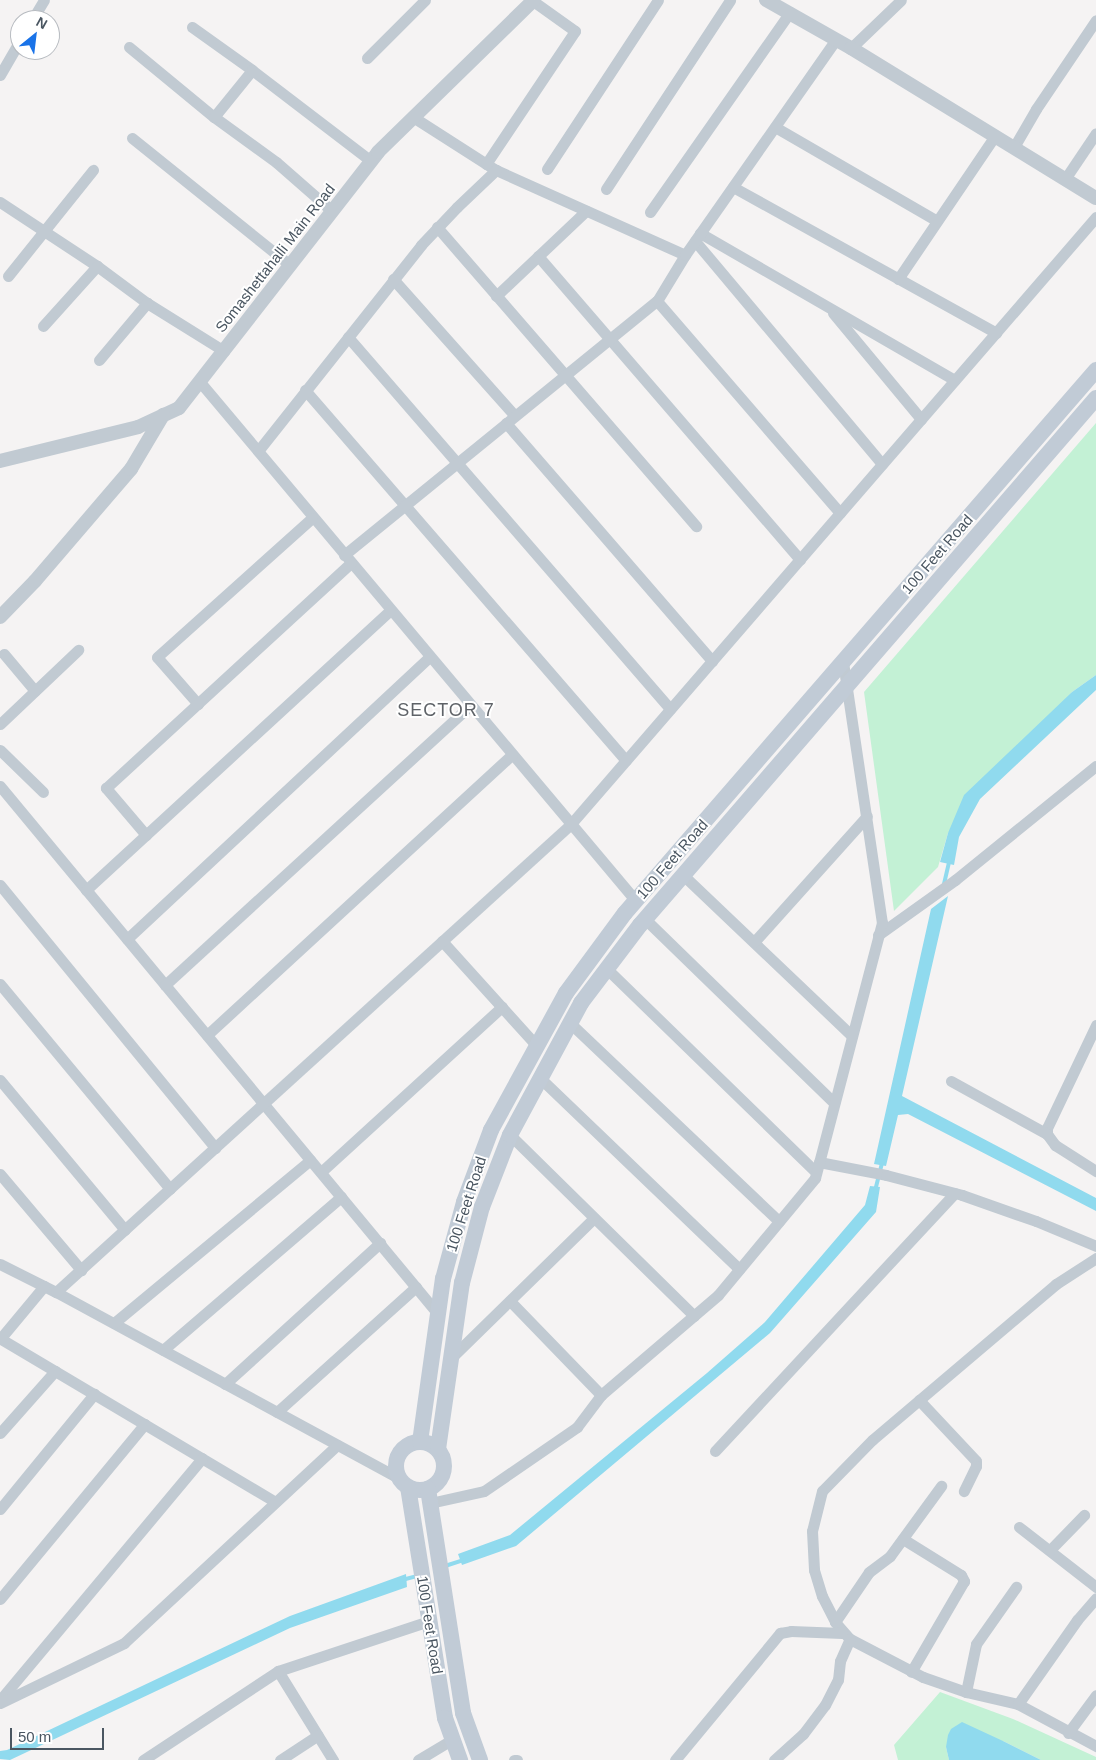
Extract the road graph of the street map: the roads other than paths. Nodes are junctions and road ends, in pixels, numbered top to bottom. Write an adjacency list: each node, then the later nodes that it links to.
1 (658, 0): 26 (street)
2 (730, 0): 30 (street)
3 (766, 0): 7 (street)
4 (902, 0): 12 (street)
5 (422, 1): 14 (street)
6 (529, 2): 18 (street, Somashettahalli Main Road); 25 (street)
7 (790, 12): 10 (street); 35 (street)
8 (1096, 20): 23 (street)
9 (192, 27): 15 (street)
10 (836, 39): 12 (street); 19 (street)
11 (129, 47): 17 (street)
12 (851, 48): 21 (street)
13 (10, 58): 16 (street)
14 (367, 58)
15 (252, 70): 17 (street); 24 (street)
16 (0, 75)
17 (214, 117): 33 (street)
18 (414, 117): 24 (street, Somashettahalli Main Road); 25 (street)
19 (775, 127): 29 (street); 37 (street)
20 (1096, 133): 28 (street)
21 (995, 136): 23 (street); 37 (street)
22 (132, 138): 44 (street)
23 (1014, 147): 28 (street)
24 (371, 161): 33 (street, Somashettahalli Main Road)
25 (491, 167): 34 (street); 38 (street)
26 (547, 169)
27 (93, 170): 39 (street)
28 (1065, 179): 31 (street)
29 (733, 186): 40 (street); 47 (street)
30 (606, 189)
31 (1096, 198)
32 (0, 202): 39 (street)
33 (332, 211): 44 (street, Somashettahalli Main Road)
34 (586, 211): 41 (street); 42 (street)
35 (650, 212)
36 (1096, 217): 53 (street)
37 (937, 221): 47 (street)
38 (437, 227): 46 (street); 48 (street)
39 (46, 231): 43 (street); 45 (street)
40 (698, 237): 41 (street); 51 (street); 71 (street)
41 (685, 255): 49 (street)
42 (538, 256): 48 (street); 55 (street)
43 (97, 266): 50 (street); 52 (street)
44 (290, 266): 56 (street, Somashettahalli Main Road)
45 (8, 276)
46 (393, 279): 54 (street); 67 (street)
47 (898, 279): 53 (street)
48 (496, 296): 59 (street)
49 (657, 301): 55 (street); 73 (street)
50 (148, 303): 56 (street); 57 (street)
51 (827, 306): 60 (street); 66 (street)
52 (43, 326)
53 (996, 333): 60 (street)
54 (348, 337): 63 (street); 70 (street)
55 (610, 339): 59 (street); 77 (street)
56 (224, 351): 61 (street, Somashettahalli Main Road)
57 (99, 360)
58 (1096, 370): 62 (main road, 100 Feet Road)
59 (566, 376): 67 (street); 75 (street)
60 (955, 380): 66 (street)
61 (200, 382): 65 (street, Somashettahalli Main Road); 68 (street)
62 (1090, 386): 84 (main road, 100 Feet Road)
63 (306, 390): 68 (street); 72 (street)
64 (1096, 398): 85 (main road, 100 Feet Road)
65 (163, 415): 69 (street, Somashettahalli Main Road); 79 (street)
66 (921, 419): 71 (street)
67 (511, 420): 70 (street); 83 (street)
68 (258, 451): 74 (street)
69 (0, 461)
70 (457, 464): 72 (street); 89 (street)
71 (882, 464): 73 (street)
72 (405, 506): 76 (street); 93 (street)
73 (840, 513): 77 (street)
74 (312, 518): 76 (street); 87 (street)
75 (696, 526)
76 (347, 559): 78 (street); 87 (street)
77 (800, 559): 83 (street)
78 (390, 610): 82 (street); 99 (street)
79 (0, 617)
80 (78, 650): 86 (street)
81 (4, 654): 86 (street)
82 (429, 657): 88 (street); 106 (street)
83 (712, 661): 89 (street)
84 (843, 663): 85 (street); 103 (main road, 100 Feet Road)
85 (847, 687): 97 (street); 100 (main road, 100 Feet Road)
86 (35, 691): 90 (street)
87 (198, 704): 99 (street)
88 (470, 706): 92 (street); 111 (street)
89 (670, 709): 93 (street)
90 (0, 724)
91 (0, 750): 96 (street)
92 (512, 755): 98 (street); 115 (street)
93 (626, 760): 98 (street)
94 (1096, 766): 105 (street)
95 (0, 786): 102 (street)
96 (43, 792)
97 (866, 816): 105 (street); 108 (street)
98 (570, 825): 103 (street); 107 (street)
99 (146, 835): 102 (street)
100 (683, 875): 104 (main road, 100 Feet Road); 108 (street)
101 (0, 885): 125 (street)
102 (86, 890): 106 (street)
103 (636, 901): 117 (main road, 100 Feet Road)
104 (645, 919): 109 (main road, 100 Feet Road); 121 (street)
105 (878, 936): 116 (street)
106 (126, 938): 111 (street)
107 (442, 941): 112 (street); 122 (street)
108 (754, 942): 116 (street)
109 (607, 969): 113 (main road, 100 Feet Road); 127 (street)
110 (0, 984): 131 (street)
111 (165, 985): 115 (street)
112 (502, 1007): 117 (street); 129 (street)
113 (570, 1023): 118 (main road, 100 Feet Road); 135 (street)
114 (1096, 1025): 123 (street)
115 (207, 1035): 122 (street)
116 (852, 1036): 121 (street)
117 (536, 1045): 147 (main road, 100 Feet Road)
118 (540, 1078): 124 (main road, 100 Feet Road); 142 (street)
119 (0, 1080): 136 (street)
120 (951, 1081): 123 (street)
121 (834, 1103): 127 (street)
122 (264, 1104): 125 (street); 126 (street)
123 (1047, 1134): 128 (street)
124 (510, 1135): 134 (street); 152 (main road, 100 Feet Road)
125 (215, 1148): 131 (street)
126 (310, 1160): 129 (street); 149 (street)
127 (818, 1167): 132 (street); 135 (street)
128 (1096, 1171)
129 (321, 1172): 133 (street)
130 (0, 1174): 141 (street)
131 (170, 1189): 136 (street)
132 (956, 1193): 138 (street); 164 (street)
133 (341, 1197): 137 (street); 151 (street)
134 (594, 1218): 146 (street); 148 (street)
135 (779, 1221): 142 (street)
136 (125, 1230): 141 (street)
137 (380, 1244): 144 (street); 154 (street)
138 (1096, 1246)
139 (1096, 1258): 157 (street)
140 (0, 1264): 143 (street)
141 (81, 1270): 145 (street)
142 (739, 1270): 148 (street)
143 (44, 1286): 145 (street); 150 (street)
144 (416, 1287): 147 (street); 158 (street)
145 (56, 1292): 149 (street)
146 (510, 1301): 152 (street); 156 (street)
147 (438, 1314): 161 (main road, 100 Feet Road)
148 (694, 1316): 156 (street)
149 (114, 1323): 151 (street)
150 (0, 1339): 153 (street)
151 (162, 1350): 154 (street)
152 (451, 1358): 163 (main road, 100 Feet Road)
153 (54, 1370): 155 (street); 160 (street)
154 (225, 1384): 158 (street)
155 (94, 1394): 159 (street); 171 (street)
156 (601, 1395): 169 (street)
157 (919, 1400): 168 (street); 181 (street)
158 (277, 1412): 162 (street)
159 (145, 1424): 165 (street); 179 (street)
160 (0, 1433)
161 (420, 1442): 163 (main road); 166 (main road, 100 Feet Road)
162 (337, 1445): 166 (street); 170 (street)
163 (438, 1450): 169 (main road, 100 Feet Road)
164 (715, 1451)
165 (202, 1458): 170 (street); 187 (street)
166 (403, 1483): 169 (main road); 180 (main road, 100 Feet Road)
167 (940, 1486): 174 (street)
168 (964, 1491)
169 (429, 1496): 198 (main road, 100 Feet Road)
170 (275, 1502): 187 (street)
171 (0, 1509)
172 (1084, 1515): 175 (street)
173 (1019, 1528): 175 (street)
174 (903, 1539): 181 (street); 184 (street)
175 (1050, 1550): 177 (street)
176 (1016, 1587): 185 (street)
177 (1096, 1587)
178 (1096, 1598): 188 (street)
179 (0, 1599)
180 (429, 1621): 183 (street); 191 (main road, 100 Feet Road)
181 (835, 1622): 182 (street)
182 (846, 1636): 184 (street); 199 (street); 200 (street)
183 (278, 1671): 190 (street); 193 (street)
184 (912, 1672): 185 (street)
185 (966, 1692): 188 (street)
186 (1096, 1694): 189 (street)
187 (0, 1701)
188 (1018, 1704): 189 (street)
189 (1068, 1733): 192 (street)
190 (318, 1735): 194 (street); 195 (street)
191 (453, 1739): 196 (street); 197 (main road, 100 Feet Road)
192 (1096, 1746)
193 (143, 1760)
194 (280, 1760)
195 (333, 1760)
196 (418, 1760)
197 (460, 1760)
198 (480, 1760)
199 (676, 1760)
200 (774, 1760)

